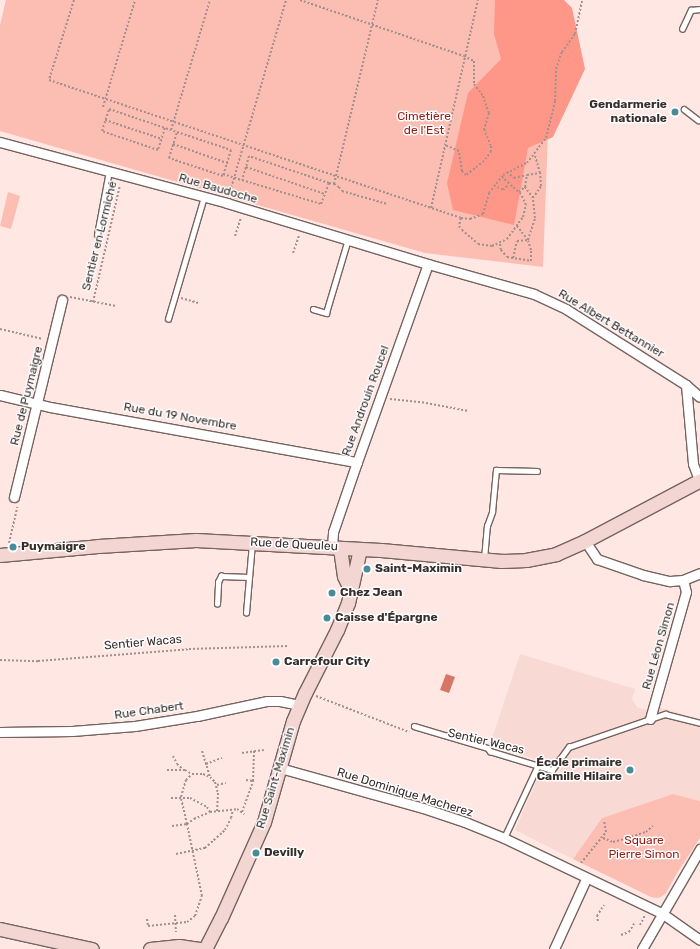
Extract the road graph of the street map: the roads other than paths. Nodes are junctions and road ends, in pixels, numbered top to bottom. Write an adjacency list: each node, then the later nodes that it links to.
1 (700, 9): 2 (lane)
2 (682, 29)
3 (684, 109): 4 (lane)
4 (698, 120)
5 (0, 142): 6 (street, Rue Baudoche)
6 (109, 171): 7 (street, Rue Baudoche); 8 (lane)
7 (204, 197): 9 (street, Rue Baudoche); 13 (lane)
8 (97, 235)
9 (348, 240): 10 (street, Rue Baudoche); 12 (lane)
10 (428, 264): 14 (street, Rue Albert Bettannier); 18 (street, Rue Androuin Roucel)
11 (62, 300): 17 (street, Rue de Puymaigre)
12 (313, 309)
13 (168, 319)
14 (686, 385): 16 (street, Rue Albert Bettannier); 20 (street)
15 (0, 395): 17 (street, Rue du 19 Novembre)
16 (700, 397)
17 (37, 403): 18 (street, Rue du 19 Novembre); 21 (street, Rue de Puymaigre)
18 (357, 462): 24 (street, Rue Androuin Roucel)
19 (538, 471): 27 (lane)
20 (700, 480): 22 (street, Rue de Queuleu)
21 (14, 497)
22 (585, 541): 27 (street, Rue de Queuleu); 30 (street)
23 (252, 543): 24 (street, Rue de Queuleu); 26 (street, Rue de Queuleu); 29 (lane)
24 (336, 547): 25 (street, Rue de Queuleu); 31 (street)
25 (360, 549): 27 (street, Rue de Queuleu); 31 (street, Rue Saint-Maximin)
26 (0, 555)
27 (484, 559)
28 (700, 573): 30 (street)
29 (249, 577): 32 (lane); 33 (lane)
30 (683, 580): 35 (street, Rue Léon Simon)
31 (350, 590): 34 (street, Rue Saint-Maximin)
32 (216, 604)
33 (246, 613)
34 (298, 705): 38 (street, Rue Chabert); 40 (street, Rue Saint-Maximin)
35 (650, 719): 36 (lane, Sentier Wacas); 39 (lane, Sentier Wacas)
36 (700, 723)
37 (414, 726): 39 (lane, Sentier Wacas)
38 (0, 732)
39 (538, 765): 41 (lane)
40 (280, 768): 41 (street, Rue Dominique Macherez); 50 (street, Rue Saint-Maximin)
41 (504, 838): 43 (street, Rue Dominique Macherez)
42 (700, 849): 44 (street)
43 (586, 878): 44 (street, Rue Dominique Macherez); 51 (street)
44 (663, 914): 46 (street, Rue Dominique Macherez); 52 (street)
45 (0, 929): 47 (street)
46 (700, 940)
47 (92, 949)
48 (150, 949): 49 (street)
49 (201, 949)
50 (205, 949)
51 (554, 949)
52 (642, 949)

